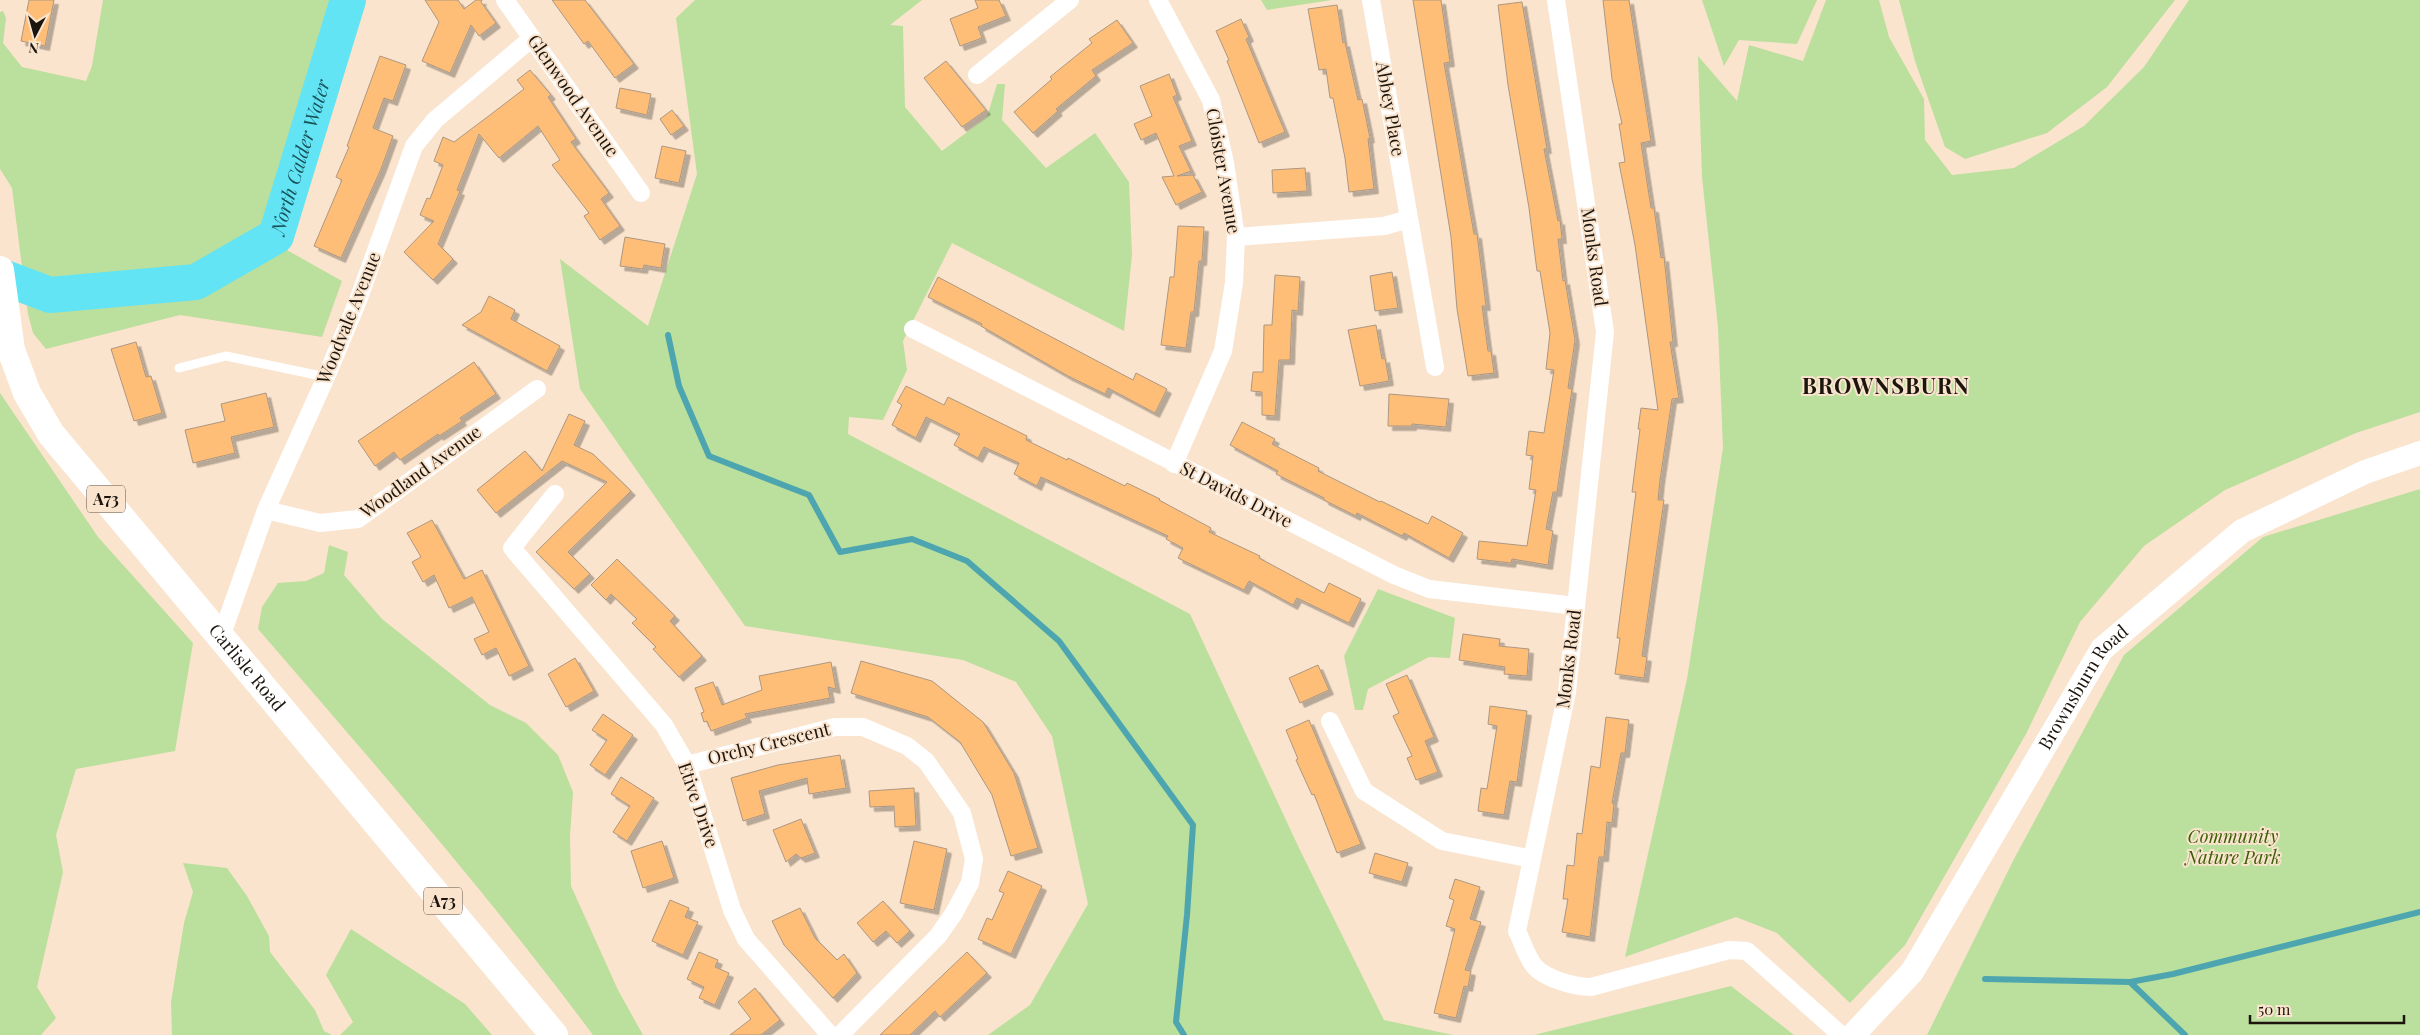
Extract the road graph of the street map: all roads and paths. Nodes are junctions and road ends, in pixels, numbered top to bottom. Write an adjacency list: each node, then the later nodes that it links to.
1 (505, 0): 6 (street, Glenwood Avenue)
2 (1070, 0): 7 (street)
3 (1158, 0): 10 (street, Cloister Avenue)
4 (1371, 0): 9 (street, Abbey Place)
5 (1556, 0): 21 (street, Monks Road)
6 (532, 38): 8 (street, Glenwood Avenue); 15 (street, Woodvale Avenue)
7 (977, 75)
8 (641, 193)
9 (1410, 219): 10 (street); 13 (street, Abbey Place)
10 (1236, 237): 18 (street, Cloister Avenue)
11 (0, 270): 22 (main road, Carlisle Road / A73)
12 (913, 329): 18 (street, St Davids Drive)
13 (1435, 367)
14 (179, 368): 15 (lane)
15 (326, 377): 20 (street, Woodvale Avenue)
16 (537, 389): 20 (street, Woodland Avenue)
17 (2420, 453): 30 (main road, Brownsburn Road)
18 (1174, 464): 21 (street, St Davids Drive)
19 (555, 494): 24 (street, Etive Drive)
20 (266, 510): 22 (street, Woodvale Avenue)
21 (1576, 606): 25 (street, Monks Road)
22 (221, 637): 26 (main road, Carlisle Road / A73)
23 (1330, 721): 25 (street)
24 (687, 765): 27 (street, Etive Drive); 28 (street, Orchy Crescent)
25 (1532, 859): 29 (street, Monks Road)
26 (554, 1035)
27 (830, 1035)
28 (840, 1035)
29 (1841, 1035)
30 (1853, 1035)

